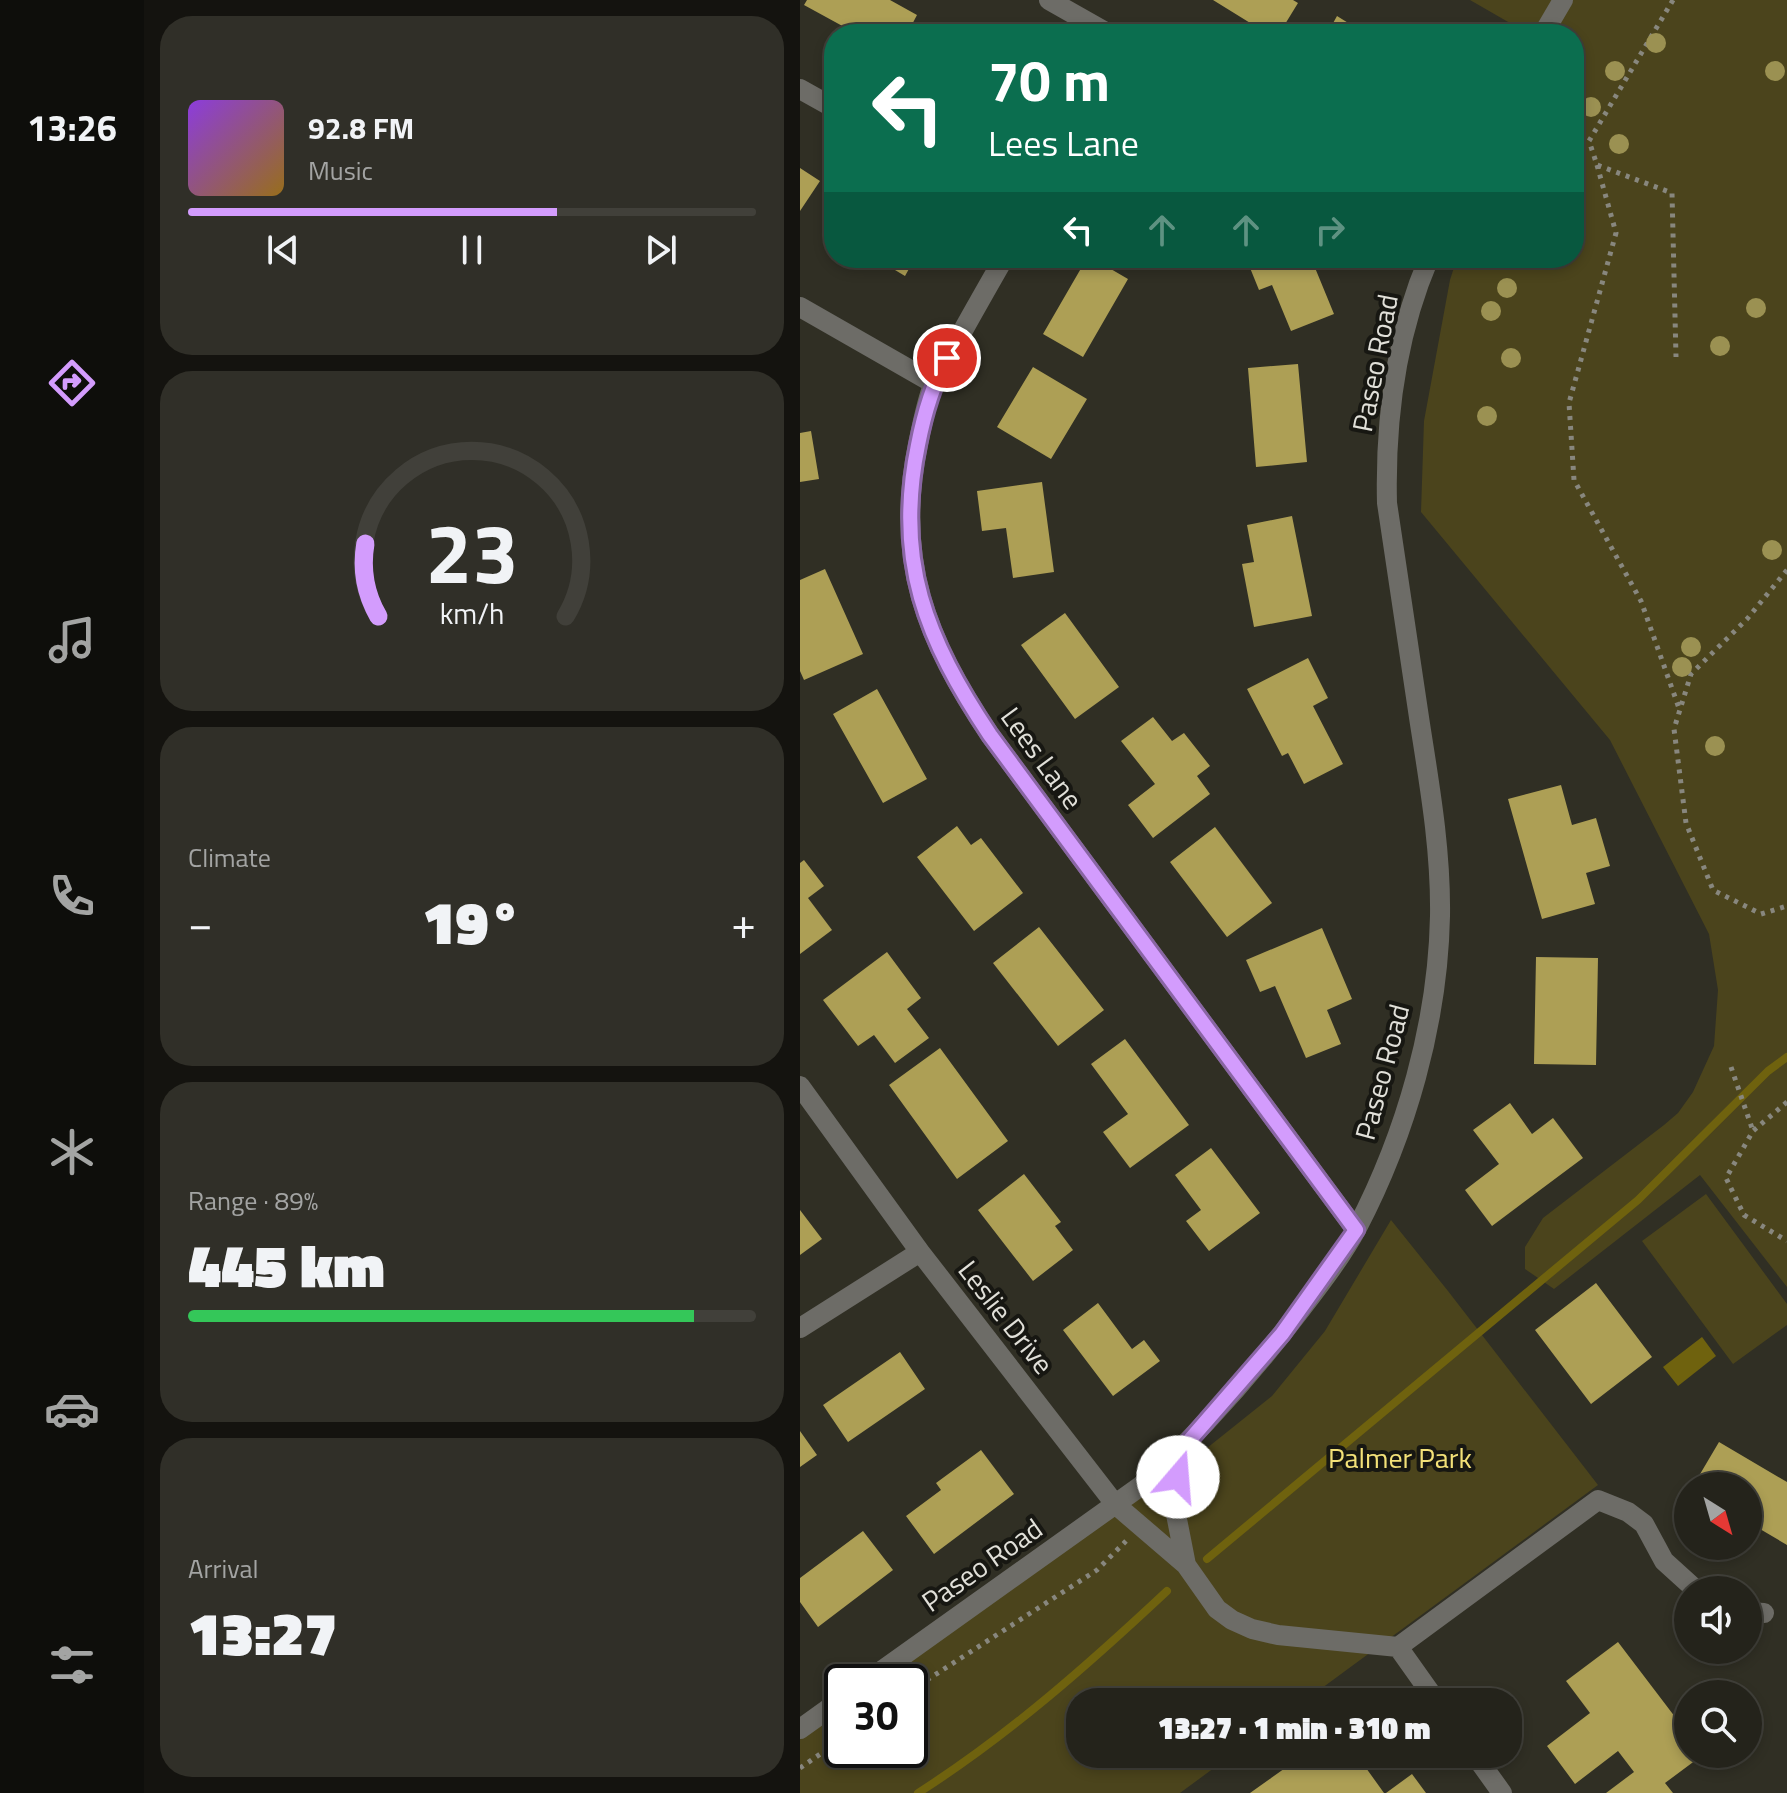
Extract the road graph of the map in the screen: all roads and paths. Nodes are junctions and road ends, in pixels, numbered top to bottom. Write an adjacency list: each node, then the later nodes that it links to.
1 (1049, 0): 4 (street)
2 (1563, 0): 5 (street)
3 (1673, 0): 8 (path)
4 (1091, 24)
5 (1549, 24)
6 (800, 89): 7 (street)
7 (824, 102)
8 (1597, 165): 12 (path); 15 (path)
9 (998, 268): 13 (street, Lees Lane)
10 (1426, 268): 21 (street, Paseo Road)
11 (800, 307): 13 (street)
12 (1676, 357)
13 (933, 383): 21 (street, Lees Lane)
14 (1787, 570): 15 (path)
15 (1680, 711): 16 (path)
16 (1787, 906)
17 (1731, 1067): 20 (path)
18 (800, 1086): 23 (street, Leslie Drive)
19 (1787, 1102): 20 (path)
20 (1753, 1131): 22 (path)
21 (1356, 1230): 25 (street, Paseo Road)
22 (1787, 1241)
23 (920, 1252): 24 (street); 26 (street, Leslie Drive)
24 (800, 1328)
25 (1181, 1450): 26 (street, Paseo Road); 27 (street, Leslie Drive)
26 (1115, 1504): 27 (street, Leslie Drive); 30 (street, Paseo Road); 31 (path)
27 (1186, 1565): 29 (street, Leslie Drive)
28 (1681, 1576): 29 (street)
29 (1398, 1647): 32 (street)
30 (891, 1664)
31 (928, 1679)
32 (1427, 1688)
33 (824, 1712): 34 (street)
34 (800, 1729)
35 (824, 1751): 36 (path)
36 (800, 1768)
37 (1484, 1768): 38 (street)
38 (1502, 1793)

